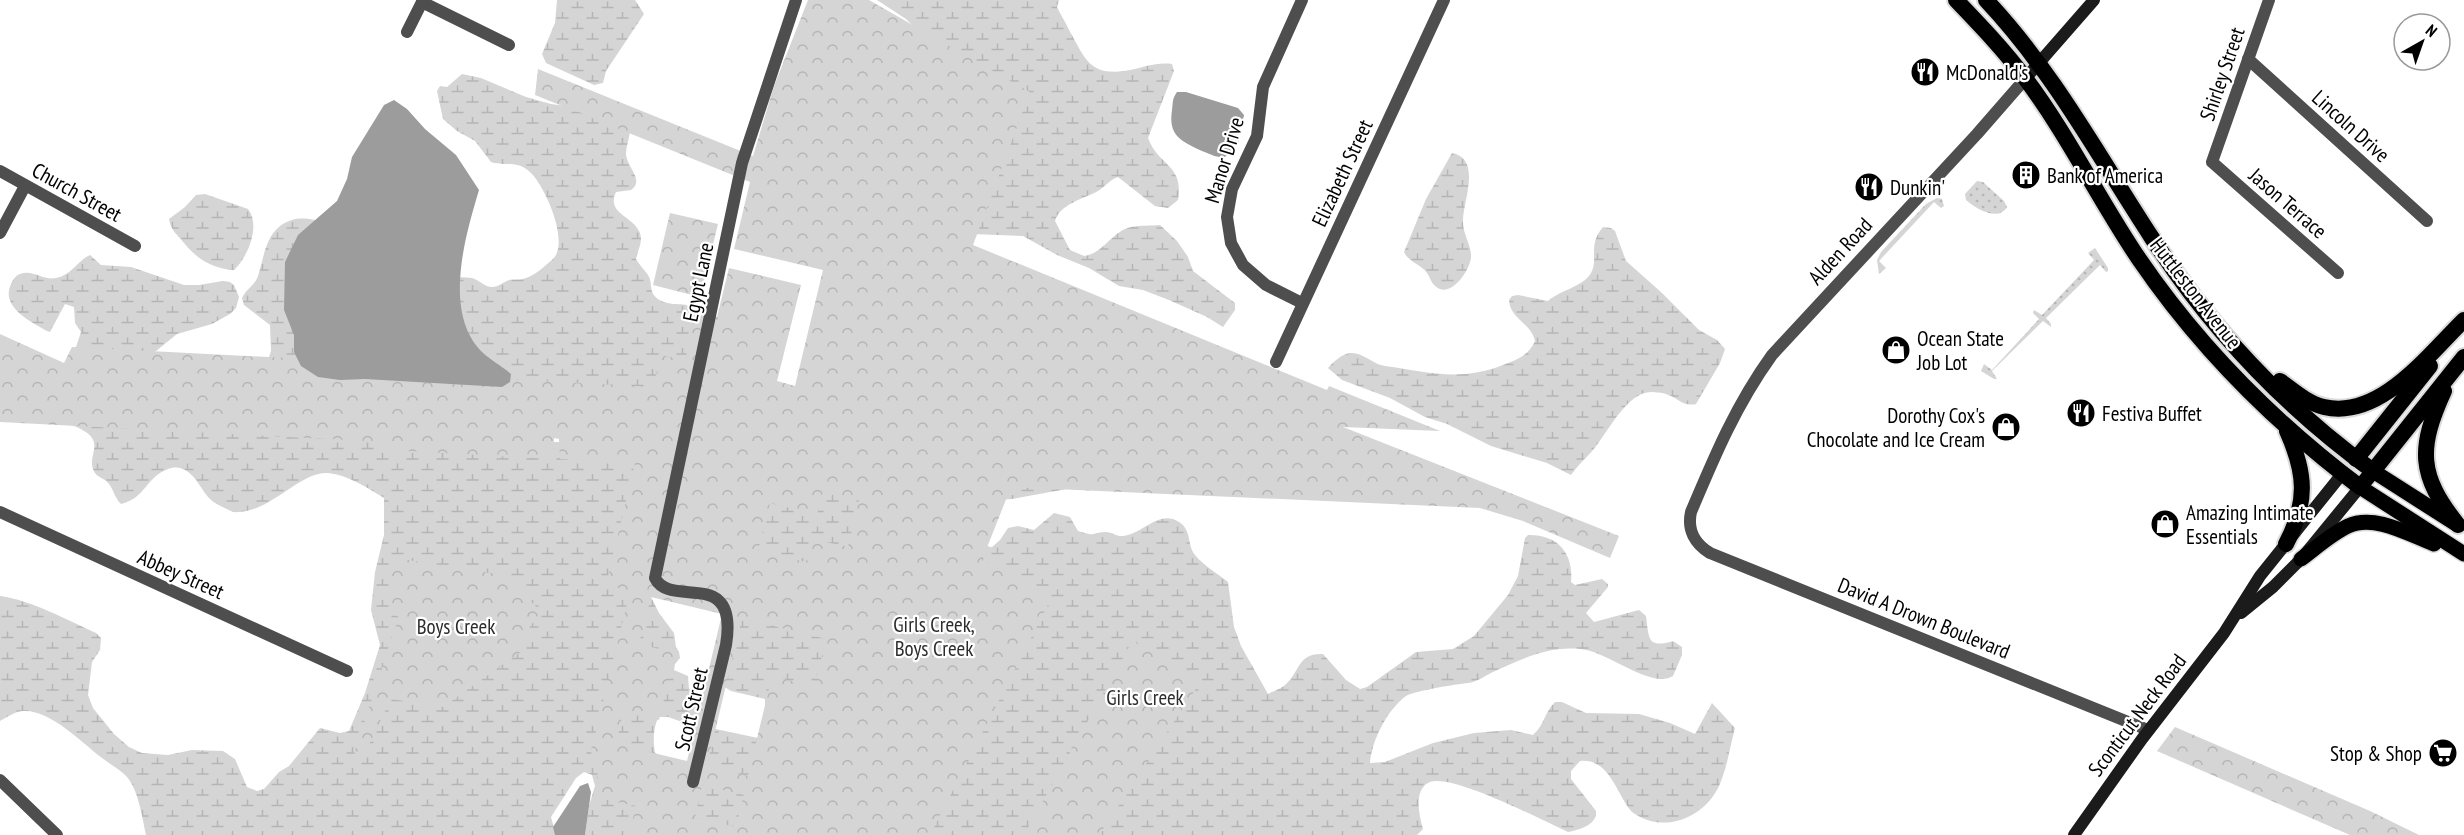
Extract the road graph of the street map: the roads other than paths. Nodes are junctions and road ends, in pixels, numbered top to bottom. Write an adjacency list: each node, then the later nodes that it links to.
1 (796, 0): 37 (street, Egypt Lane)
2 (1302, 0): 21 (street, Manor Drive)
3 (1444, 0): 21 (street, Elizabeth Street)
4 (1956, 0): 13 (highway, Huttleston Avenue)
5 (1986, 0): 12 (highway, Huttleston Avenue)
6 (2094, 0): 12 (main road, Alden Road)
7 (2269, 0): 11 (street, Shirley Street)
8 (423, 1): 9 (street); 10 (street)
9 (407, 32)
10 (509, 45)
11 (2248, 59): 14 (street, Shirley Street); 17 (street, Lincoln Drive)
12 (2040, 62): 13 (main road, Alden Road); 23 (highway, Huttleston Avenue)
13 (2025, 79): 26 (highway, Huttleston Avenue); 33 (street, Alden Road)
14 (2212, 162): 20 (street, Jason Terrace)
15 (0, 171): 16 (street, Church Street)
16 (25, 186): 18 (street); 19 (street, Church Street)
17 (2427, 221)
18 (0, 233)
19 (135, 246)
20 (2338, 273)
21 (1302, 303): 24 (street, Elizabeth Street)
22 (2464, 320): 23 (highway); 27 (highway)
23 (2224, 336): 27 (highway, Huttleston Avenue)
24 (1276, 362)
25 (2459, 363): 28 (highway); 32 (highway)
26 (2284, 424): 29 (highway, Huttleston Avenue); 34 (highway)
27 (2356, 459): 28 (highway, Huttleston Avenue); 29 (main road)
28 (2373, 471): 30 (main road); 32 (main road, Huttleston Avenue)
29 (2342, 474): 30 (highway, Huttleston Avenue); 34 (main road, Sconticut Neck Road)
30 (2360, 488): 35 (main road, Huttleston Avenue); 36 (main road, Sconticut Neck Road)
31 (0, 512): 39 (street, Abbey Street)
32 (2461, 527)
33 (1692, 532): 40 (street, David A Drown Boulevard)
34 (2286, 544): 38 (main road, Sconticut Neck Road)
35 (2464, 554): 36 (main road)
36 (2301, 559): 38 (main road, Sconticut Neck Road)
37 (655, 578): 42 (street, Scott Street)
38 (2233, 620): 40 (main road, Sconticut Neck Road)
39 (347, 671)
40 (2148, 730): 44 (main road, Sconticut Neck Road)
41 (0, 780): 43 (street)
42 (693, 782)
43 (57, 835)
44 (2074, 835)

